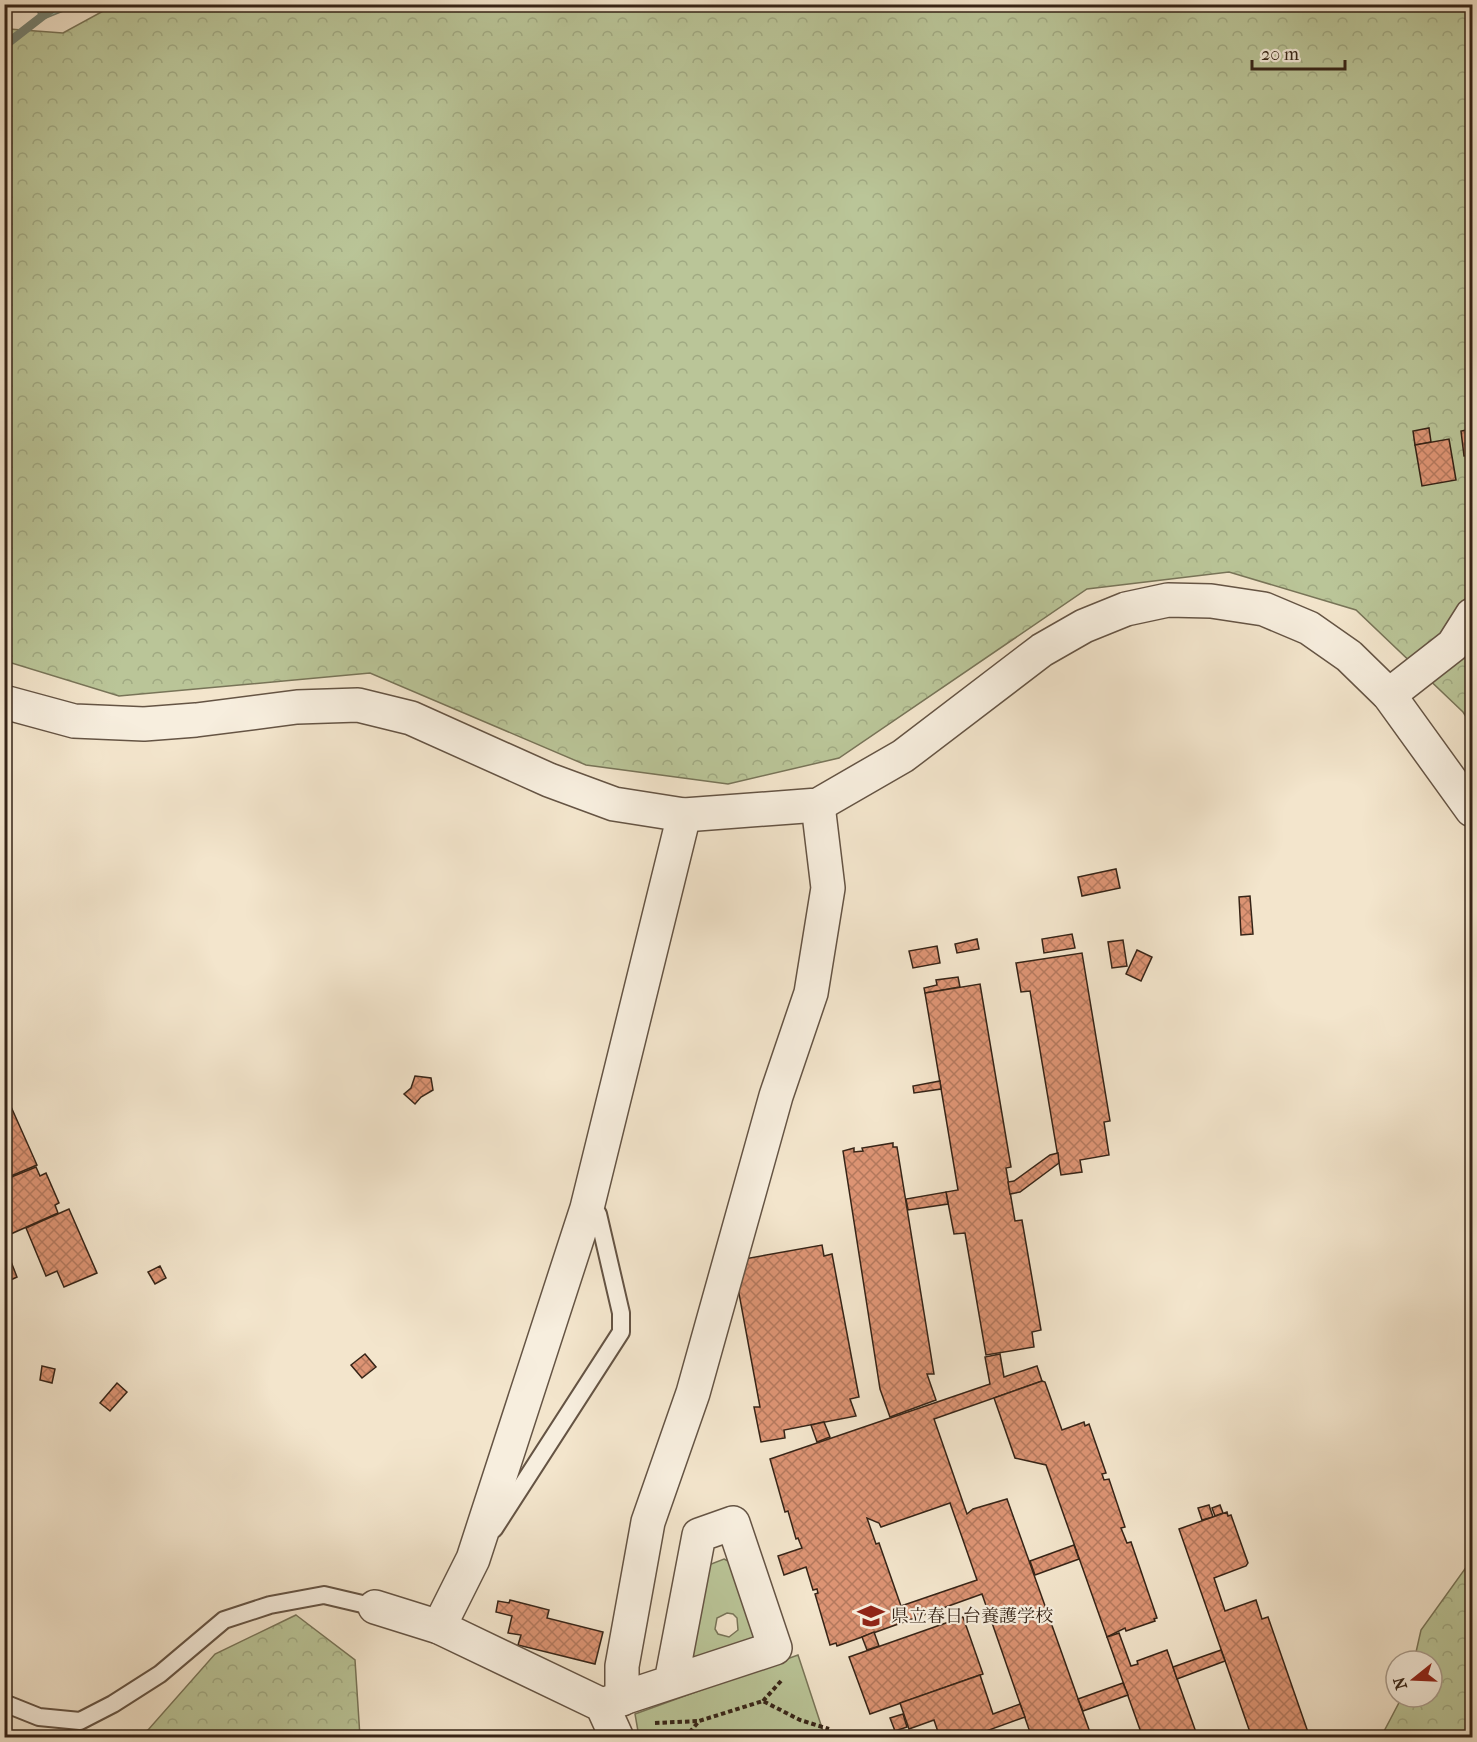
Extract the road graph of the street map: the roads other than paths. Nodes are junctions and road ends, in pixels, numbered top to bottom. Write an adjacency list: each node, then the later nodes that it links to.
1 (1473, 615): 2 (street)
2 (1389, 695): 4 (street); 5 (street)
3 (4, 702): 6 (street)
4 (818, 805): 6 (street); 12 (street)
5 (1473, 810)
6 (684, 815): 7 (street)
7 (587, 1208): 8 (street); 8 (lane)
8 (463, 1578): 10 (street)
9 (375, 1607): 10 (street); 13 (lane)
10 (439, 1627): 12 (street)
11 (671, 1682): 11 (street); 12 (street)
12 (612, 1702): 14 (street)
13 (4, 1703)
14 (617, 1737)

